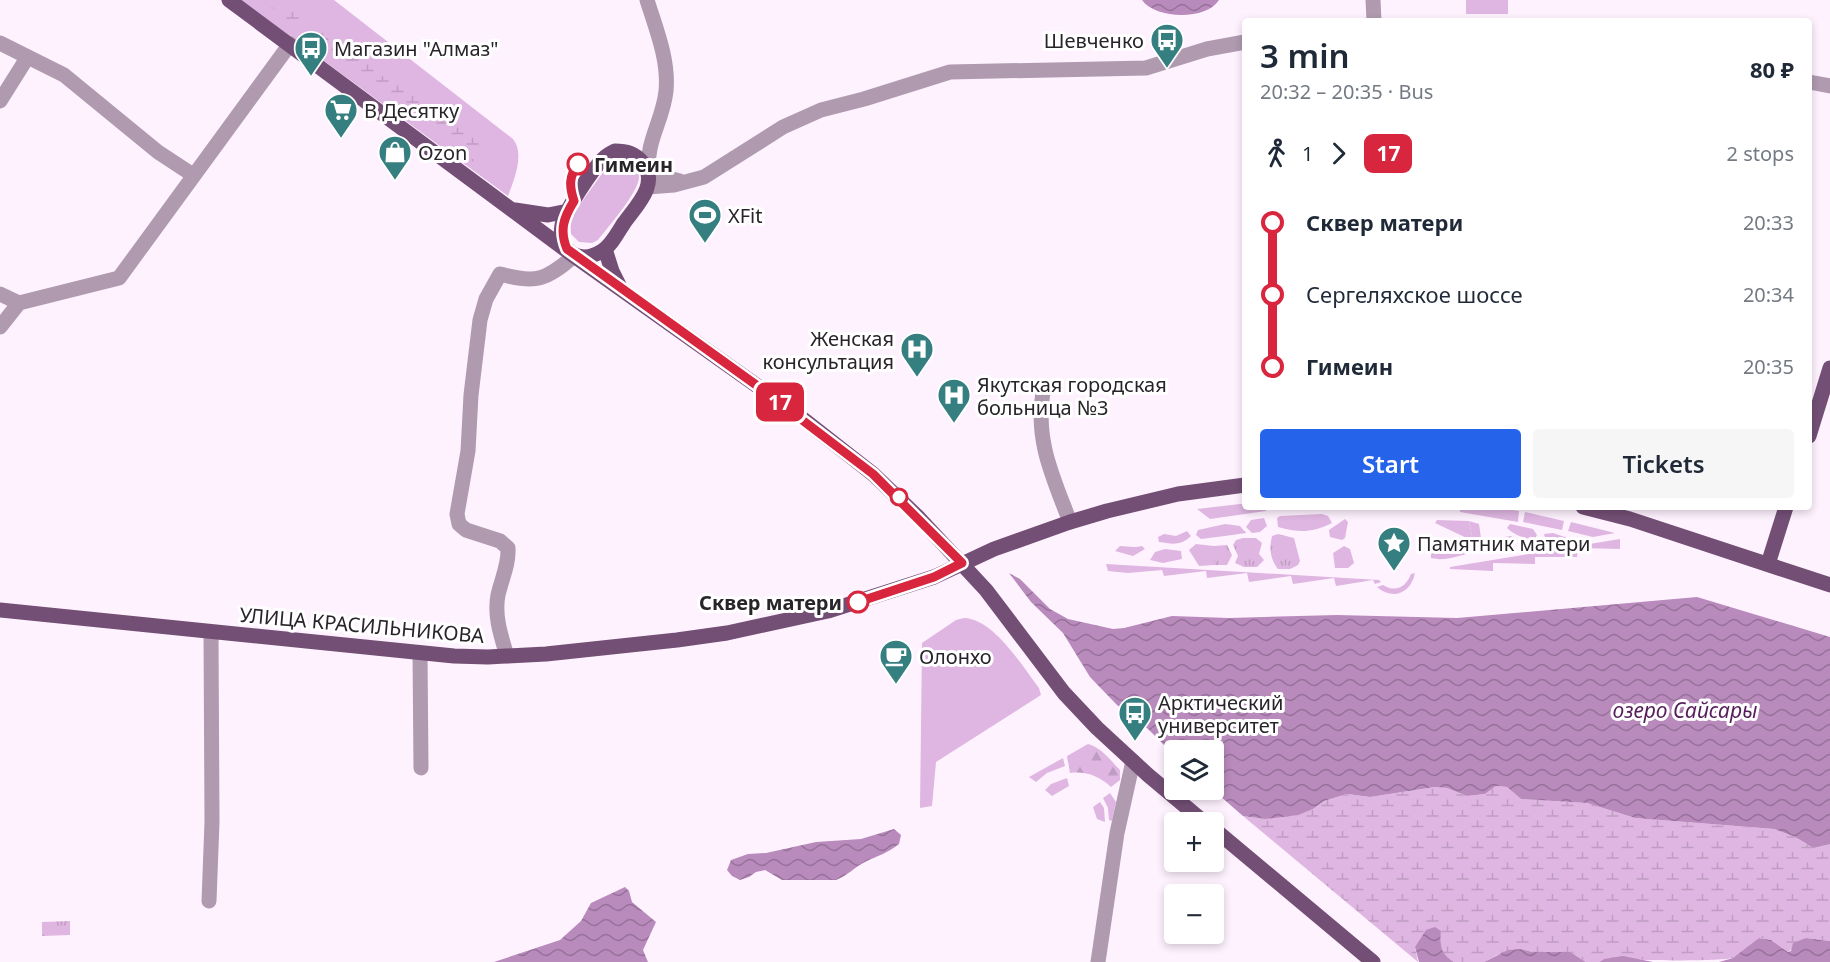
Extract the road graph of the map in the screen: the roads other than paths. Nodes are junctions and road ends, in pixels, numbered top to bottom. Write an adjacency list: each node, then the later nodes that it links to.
1 (229, 0): 7 (main road)
2 (647, 0): 12 (street)
3 (1373, 0): 4 (street)
4 (1374, 18)
5 (0, 43): 8 (street)
6 (1242, 43): 15 (street)
7 (290, 44): 14 (street); 16 (main road)
8 (27, 58): 11 (street); 14 (street)
9 (1812, 83): 10 (street)
10 (1830, 86)
11 (0, 101)
12 (653, 134): 13 (street); 15 (street)
13 (635, 155): 15 (main road); 17 (main road)
14 (193, 175): 22 (street)
15 (649, 180): 18 (main road)
16 (512, 210): 17 (main road); 19 (main road)
17 (568, 211): 19 (main road)
18 (605, 249): 19 (main road); 20 (main road)
19 (574, 256): 20 (main road); 37 (street)
20 (621, 289): 31 (main road)
21 (0, 294): 22 (street)
22 (19, 303): 23 (street)
23 (0, 327)
24 (1830, 368): 26 (main road)
25 (1043, 392): 30 (street)
26 (1812, 426)
27 (1242, 485): 30 (main road, УЛИЦА КРАСИЛЬНИКОВА)
28 (1595, 510): 32 (main road)
29 (1785, 510): 32 (main road)
30 (1071, 522): 31 (main road, УЛИЦА КРАСИЛЬНИКОВА)
31 (962, 563): 37 (main road, УЛИЦА КРАСИЛЬНИКОВА); 38 (main road)
32 (1768, 564): 33 (main road)
33 (1830, 585)
34 (0, 610): 35 (main road, УЛИЦА КРАСИЛЬНИКОВА)
35 (211, 632): 36 (main road, УЛИЦА КРАСИЛЬНИКОВА); 42 (street)
36 (420, 653): 37 (main road, УЛИЦА КРАСИЛЬНИКОВА); 39 (street)
37 (507, 656)
38 (1133, 761): 40 (main road); 43 (street)
39 (421, 768)
40 (1192, 812)
41 (1224, 838): 44 (main road)
42 (208, 901)
43 (1098, 962)
44 (1373, 962)

